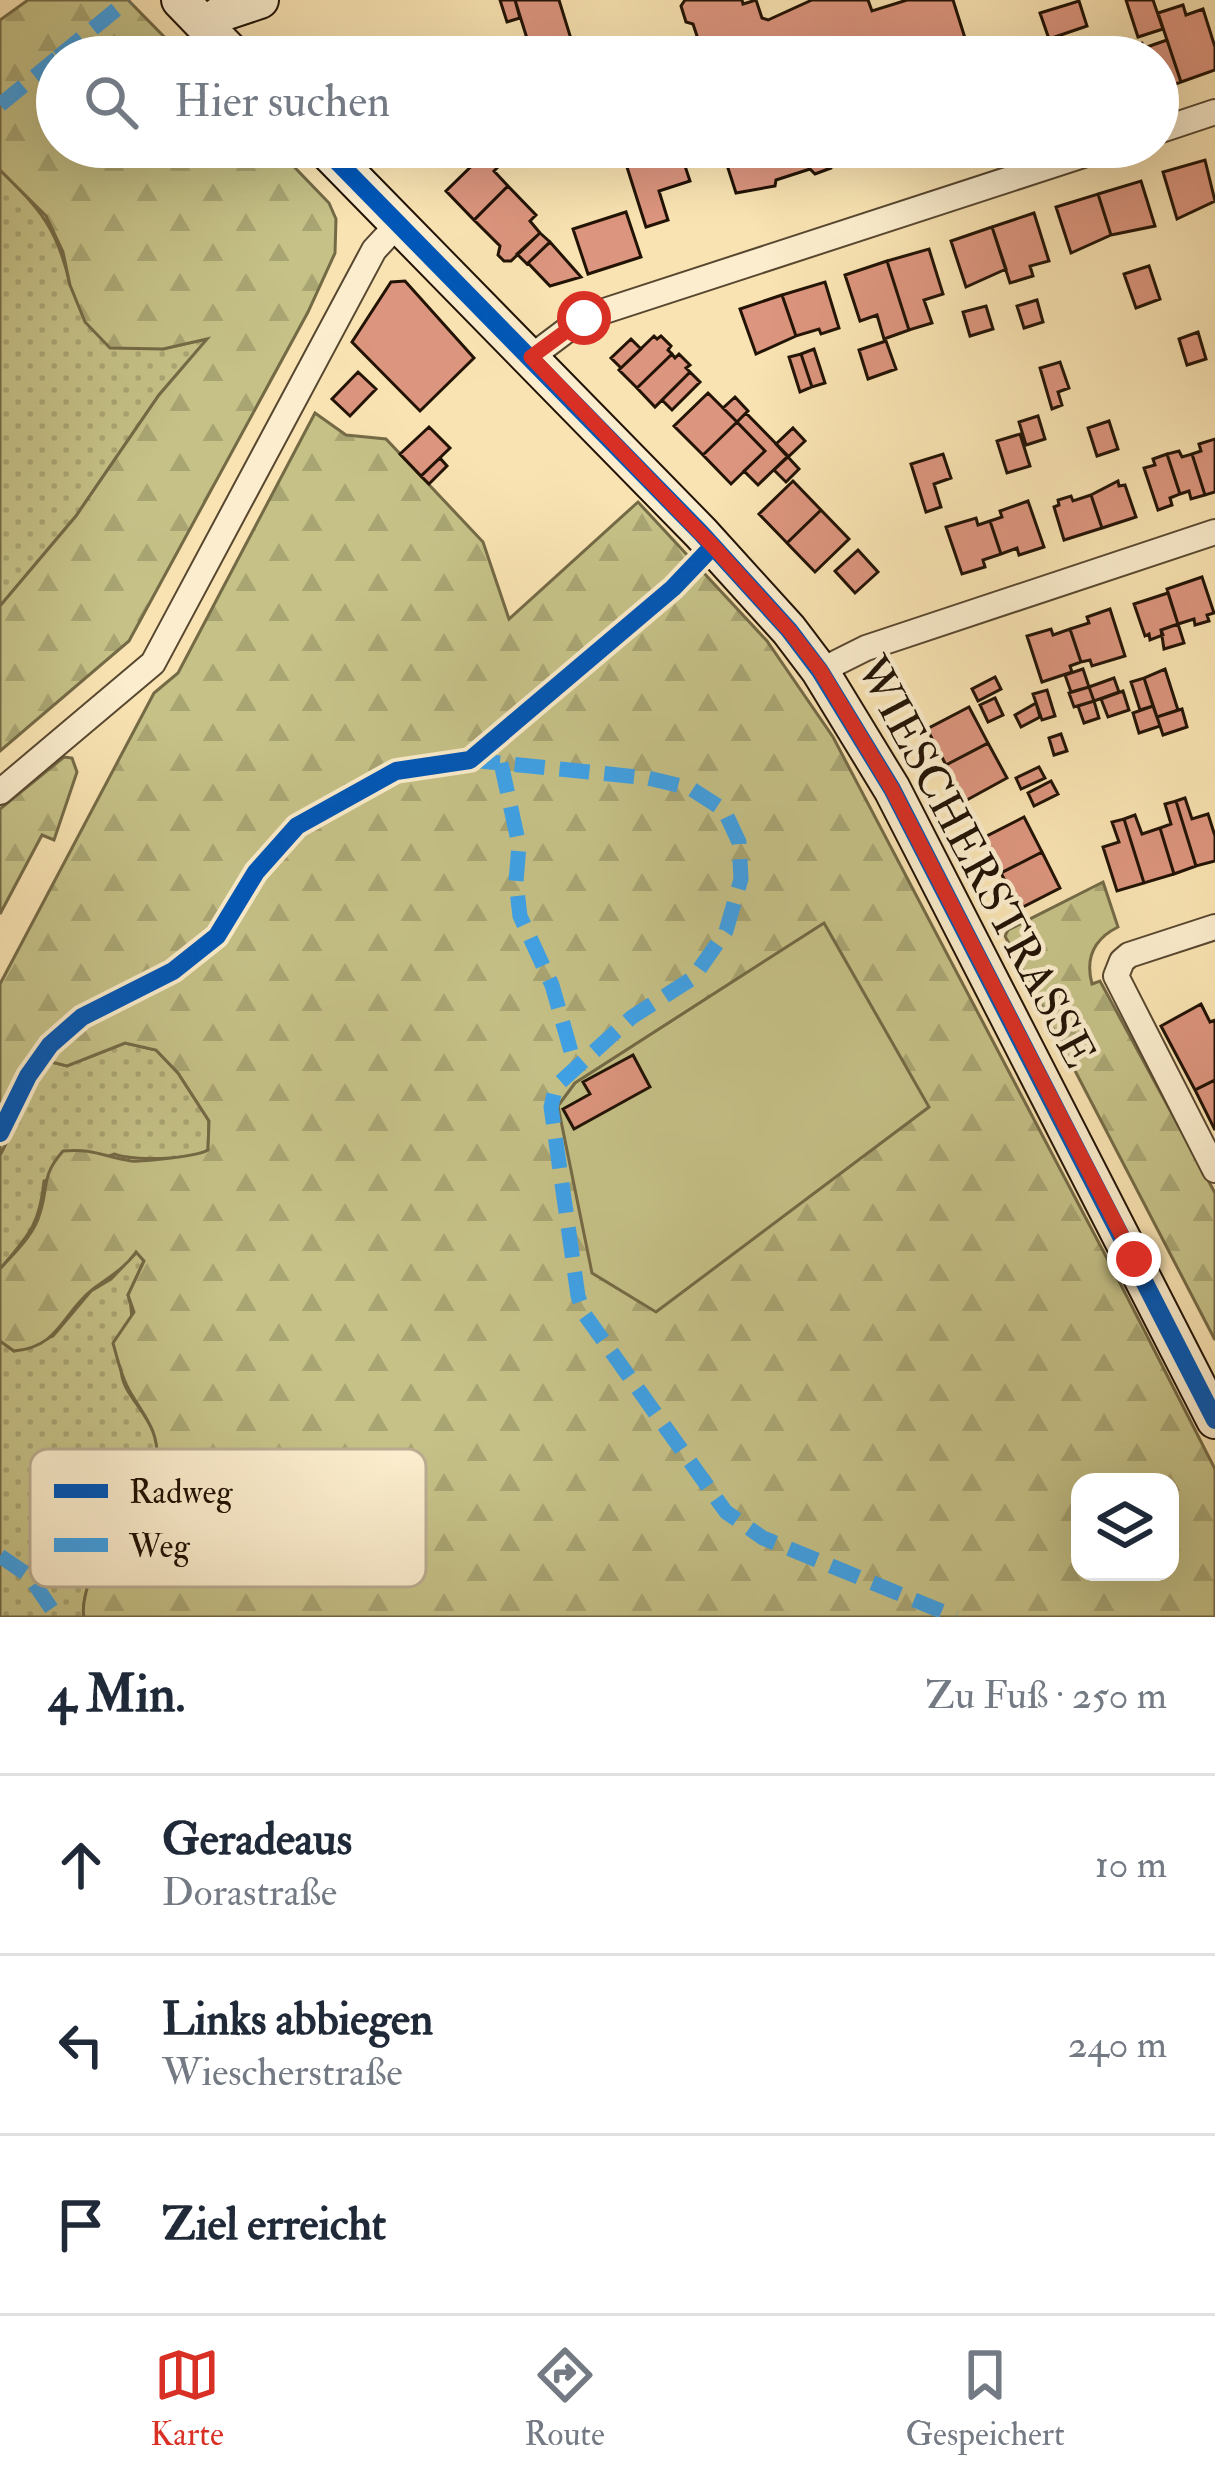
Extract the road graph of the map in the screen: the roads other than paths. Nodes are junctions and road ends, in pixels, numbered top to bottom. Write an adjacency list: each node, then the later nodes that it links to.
1 (260, 0): 2 (main road)
2 (193, 13): 3 (main road)
3 (215, 36)
4 (1215, 112): 5 (street)
5 (1179, 124)
6 (343, 168): 8 (main road, WIESCHERSTRASSE)
7 (1044, 168): 9 (street)
8 (398, 224): 9 (main road, WIESCHERSTRASSE); 12 (street)
9 (531, 357): 11 (main road, WIESCHERSTRASSE)
10 (1215, 532): 11 (street)
11 (820, 670): 15 (main road, WIESCHERSTRASSE)
12 (0, 791)
13 (1215, 927): 14 (street, WIESCHERSTRASSE)
14 (1215, 1170)
15 (1215, 1420)

